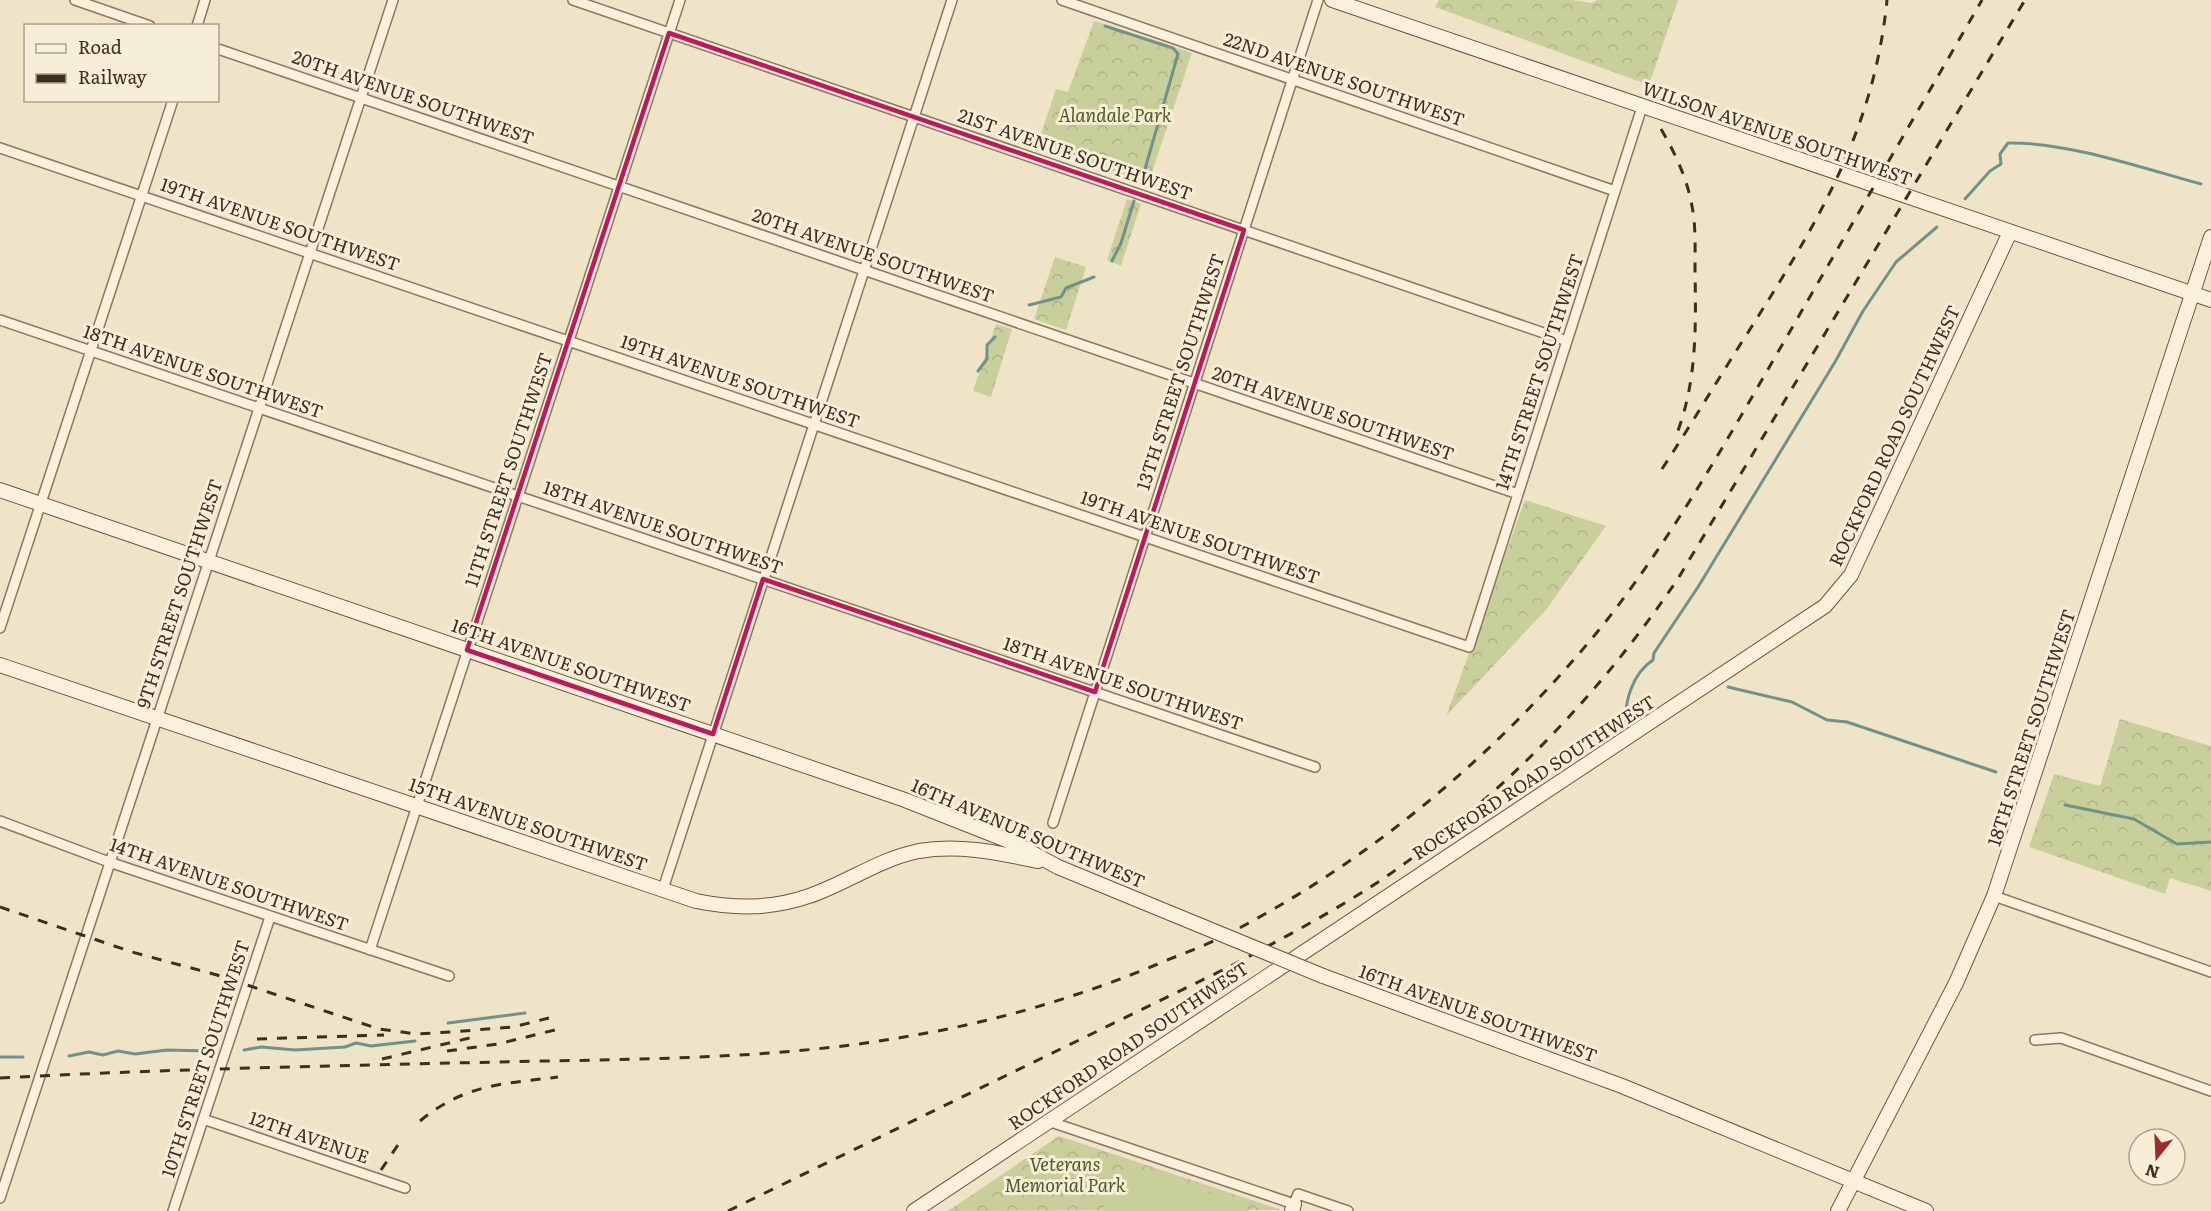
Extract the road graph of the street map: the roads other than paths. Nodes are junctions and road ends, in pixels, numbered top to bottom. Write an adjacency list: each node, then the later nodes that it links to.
1 (75, 0): 10 (street)
2 (205, 0): 11 (street)
3 (393, 0): 15 (street, 9TH STREET SOUTHWEST)
4 (573, 0): 12 (street, 21ST AVENUE SOUTHWEST)
5 (680, 0): 12 (street, 11TH STREET SOUTHWEST)
6 (952, 0): 18 (street)
7 (1062, 0): 14 (street, 22ND AVENUE SOUTHWEST)
8 (1318, 0): 14 (street, 13TH STREET SOUTHWEST)
9 (1332, 0): 17 (main road, WILSON AVENUE SOUTHWEST)
10 (144, 24)
11 (198, 24)
12 (669, 33): 18 (street, 21ST AVENUE SOUTHWEST); 20 (street, 11TH STREET SOUTHWEST)
13 (219, 49): 15 (street, 20TH AVENUE SOUTHWEST)
14 (1293, 80): 21 (street, 22ND AVENUE SOUTHWEST); 23 (street, 13TH STREET SOUTHWEST)
15 (360, 98): 20 (street, 20TH AVENUE SOUTHWEST); 26 (street, 9TH STREET SOUTHWEST)
16 (171, 102): 22 (street)
17 (1642, 106): 21 (street, 14TH STREET SOUTHWEST); 24 (main road, WILSON AVENUE SOUTHWEST)
18 (914, 117): 23 (street, 21ST AVENUE SOUTHWEST); 27 (street)
19 (0, 148): 22 (street, 19TH AVENUE SOUTHWEST)
20 (619, 186): 27 (street, 20TH AVENUE SOUTHWEST); 31 (street, 11TH STREET SOUTHWEST)
21 (1615, 191): 32 (street, 14TH STREET SOUTHWEST)
22 (141, 195): 26 (street, 19TH AVENUE SOUTHWEST); 33 (street)
23 (1244, 230): 32 (street, 21ST AVENUE SOUTHWEST); 34 (street, 13TH STREET SOUTHWEST)
24 (2010, 232): 28 (main road, WILSON AVENUE SOUTHWEST); 66 (main road, ROCKFORD ROAD SOUTHWEST)
25 (2211, 237): 28 (main road, 18TH STREET SOUTHWEST)
26 (309, 252): 31 (street, 19TH AVENUE SOUTHWEST); 35 (street, 9TH STREET SOUTHWEST)
27 (864, 270): 34 (street, 20TH AVENUE SOUTHWEST); 36 (street)
28 (2193, 294): 29 (main road, WILSON AVENUE SOUTHWEST); 58 (main road, 18TH STREET SOUTHWEST)
29 (2211, 300)
30 (0, 320): 33 (street, 18TH AVENUE SOUTHWEST)
31 (568, 341): 36 (street, 19TH AVENUE SOUTHWEST); 39 (street, 11TH STREET SOUTHWEST)
32 (1567, 341): 38 (street, 14TH STREET SOUTHWEST)
33 (91, 351): 35 (street, 18TH AVENUE SOUTHWEST); 40 (street)
34 (1195, 384): 38 (street, 20TH AVENUE SOUTHWEST); 41 (street, 13TH STREET SOUTHWEST)
35 (258, 408): 39 (street, 18TH AVENUE SOUTHWEST); 42 (street, 9TH STREET SOUTHWEST)
36 (814, 424): 41 (street, 19TH AVENUE SOUTHWEST); 43 (street)
37 (0, 490): 40 (main road, 16TH AVENUE SOUTHWEST)
38 (1518, 494): 45 (street, 14TH STREET SOUTHWEST)
39 (518, 496): 43 (street, 18TH AVENUE SOUTHWEST); 46 (street, 11TH STREET SOUTHWEST)
40 (41, 504): 42 (main road, 16TH AVENUE SOUTHWEST); 44 (street)
41 (1145, 537): 45 (street, 19TH AVENUE SOUTHWEST); 48 (street, 13TH STREET SOUTHWEST)
42 (208, 561): 46 (main road, 16TH AVENUE SOUTHWEST); 49 (street, 9TH STREET SOUTHWEST)
43 (764, 579): 48 (street, 18TH AVENUE SOUTHWEST); 50 (street)
44 (0, 628)
45 (1469, 648)
46 (467, 650): 50 (main road, 16TH AVENUE SOUTHWEST); 52 (street, 11TH STREET SOUTHWEST)
47 (0, 665): 49 (main road, 15TH AVENUE SOUTHWEST)
48 (1095, 692): 51 (street, 18TH AVENUE SOUTHWEST); 54 (street, 13TH STREET SOUTHWEST)
49 (156, 718): 52 (main road, 15TH AVENUE SOUTHWEST); 55 (street, 9TH STREET SOUTHWEST)
50 (713, 734): 56 (main road, 16TH AVENUE SOUTHWEST); 57 (street)
51 (1315, 767)
52 (416, 806): 57 (main road, 15TH AVENUE SOUTHWEST); 60 (street, 11TH STREET SOUTHWEST)
53 (0, 821): 55 (street, 14TH AVENUE SOUTHWEST)
54 (1053, 823)
55 (109, 862): 59 (street, 14TH AVENUE SOUTHWEST); 69 (street, 9TH STREET SOUTHWEST)
56 (1055, 865): 57 (main road, 15TH AVENUE SOUTHWEST); 67 (main road, 16TH AVENUE SOUTHWEST, bridge)
57 (663, 889)
58 (1994, 896): 61 (street); 67 (main road, 18TH STREET SOUTHWEST)
59 (270, 917): 60 (street, 14TH AVENUE SOUTHWEST); 65 (street, 10TH STREET SOUTHWEST)
60 (370, 950): 62 (street, 14TH AVENUE SOUTHWEST)
61 (2211, 972)
62 (448, 976)
63 (2034, 1040): 64 (street)
64 (2211, 1091)
65 (203, 1119): 68 (street, 12TH AVENUE); 71 (street, 10TH STREET SOUTHWEST)
66 (1048, 1121): 70 (street); 72 (main road, ROCKFORD ROAD SOUTHWEST)
67 (1854, 1181): 74 (main road, 18TH STREET SOUTHWEST); 75 (main road, 16TH AVENUE SOUTHWEST)
68 (405, 1188)
69 (0, 1198)
70 (1293, 1208): 73 (street)
71 (173, 1211)
72 (914, 1211)
73 (1348, 1211)
74 (1839, 1211)
75 (1926, 1211)

